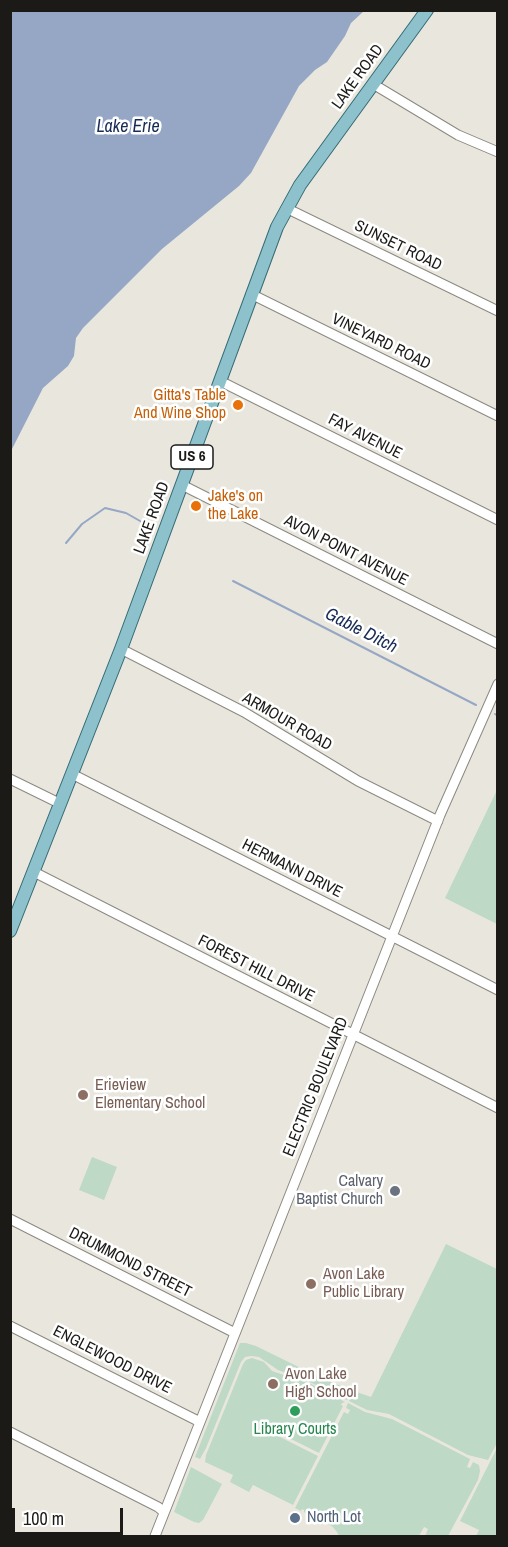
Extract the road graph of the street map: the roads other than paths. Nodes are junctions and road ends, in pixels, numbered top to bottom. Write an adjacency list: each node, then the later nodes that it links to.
1 (427, 10): 2 (main road, LAKE ROAD / US 6)
2 (373, 84): 3 (street); 4 (main road, LAKE ROAD / US 6)
3 (498, 152)
4 (286, 208): 5 (main road, LAKE ROAD / US 6); 6 (street, SUNSET ROAD)
5 (251, 294): 7 (main road, LAKE ROAD / US 6); 8 (street, VINEYARD ROAD)
6 (498, 311)
7 (220, 381): 9 (main road, LAKE ROAD / US 6); 10 (street, FAY AVENUE)
8 (498, 416)
9 (182, 485): 11 (street, AVON POINT AVENUE); 12 (main road, LAKE ROAD / US 6)
10 (498, 520)
11 (498, 644)
12 (121, 649): 14 (main road, LAKE ROAD / US 6); 17 (street, ARMOUR ROAD)
13 (498, 684): 17 (street, ELECTRIC BOULEVARD)
14 (72, 774): 16 (main road, LAKE ROAD / US 6); 20 (street, HERMANN DRIVE)
15 (10, 779): 16 (street)
16 (61, 804): 18 (main road, LAKE ROAD / US 6)
17 (438, 821): 20 (street, ELECTRIC BOULEVARD)
18 (34, 872): 19 (main road, LAKE ROAD / US 6); 22 (street, FOREST HILL DRIVE)
19 (10, 931)
20 (392, 937): 21 (street, HERMANN DRIVE); 22 (street, ELECTRIC BOULEVARD)
21 (498, 990)
22 (353, 1035): 23 (street, FOREST HILL DRIVE); 26 (street, ELECTRIC BOULEVARD)
23 (498, 1108)
24 (10, 1219): 26 (street, DRUMMOND STREET)
25 (10, 1326): 27 (street, ENGLEWOOD DRIVE)
26 (235, 1333): 27 (street, ELECTRIC BOULEVARD)
27 (200, 1422): 29 (street, ELECTRIC BOULEVARD)
28 (10, 1432): 29 (street)
29 (164, 1512): 30 (street, ELECTRIC BOULEVARD)
30 (154, 1536)

